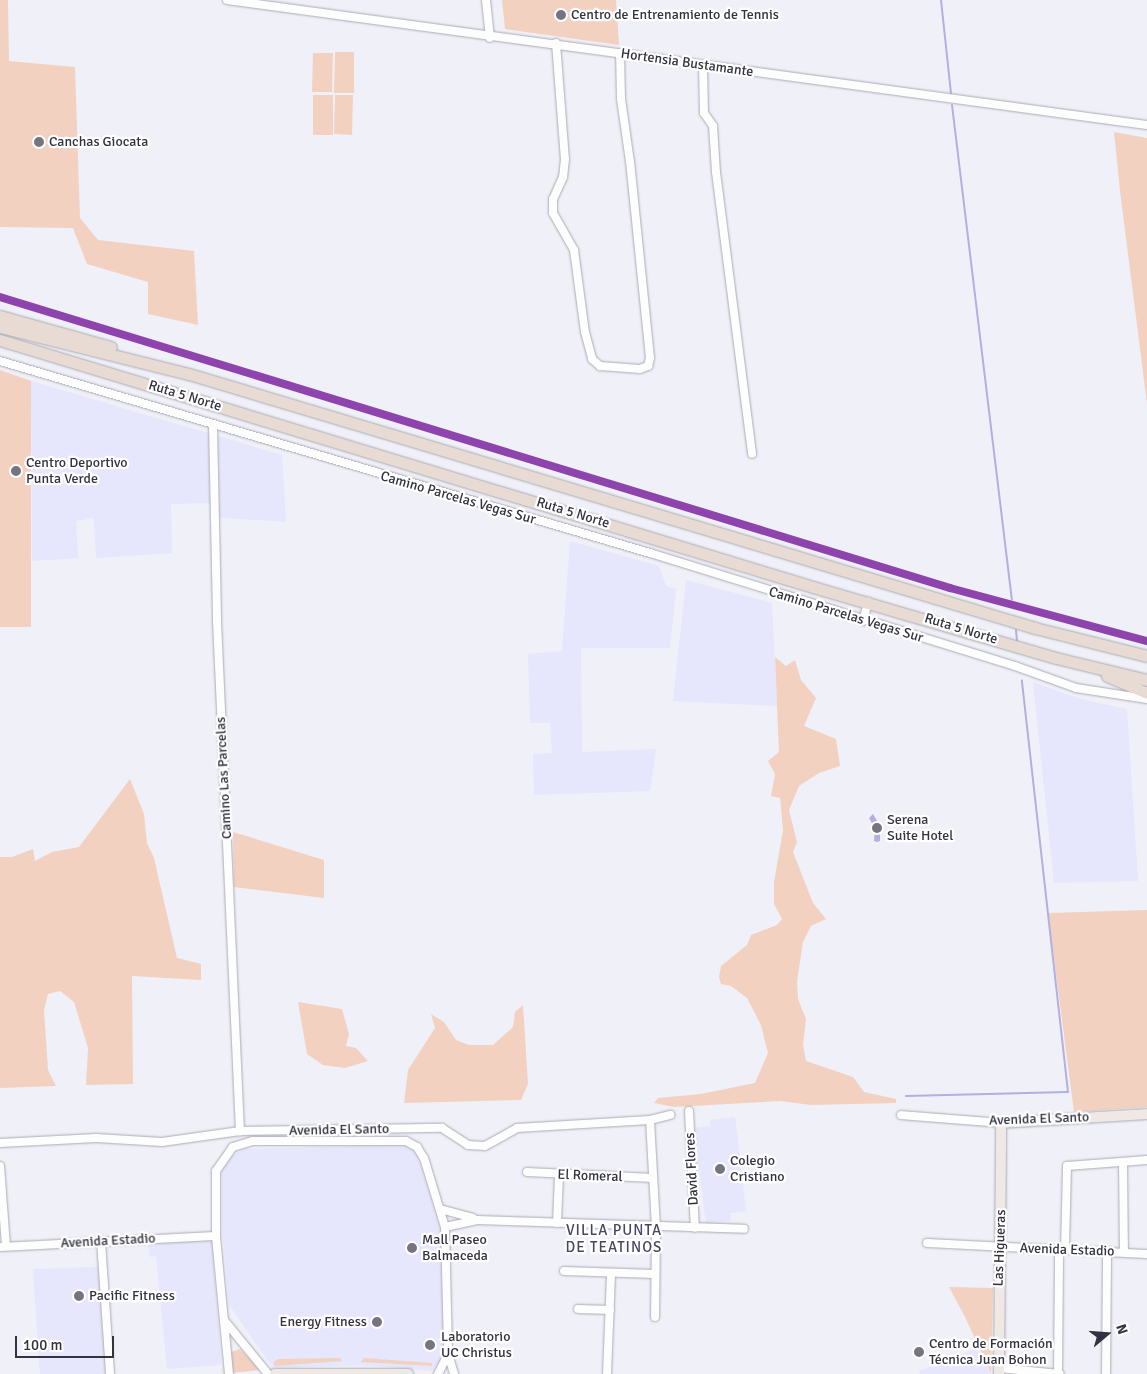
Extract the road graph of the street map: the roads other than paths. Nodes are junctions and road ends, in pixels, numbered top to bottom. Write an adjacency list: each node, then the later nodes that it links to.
1 (227, 0): 3 (street, Hortensia Bustamante)
2 (486, 0): 4 (street)
3 (251, 2): 4 (street, Hortensia Bustamante)
4 (490, 38): 5 (street, Hortensia Bustamante)
5 (556, 43): 6 (street, Hortensia Bustamante); 6 (street)
6 (620, 54): 7 (street, Hortensia Bustamante)
7 (702, 66): 8 (street, Hortensia Bustamante); 15 (street)
8 (1147, 124)
9 (0, 316): 13 (highway)
10 (0, 327): 13 (highway, Ruta 5 Norte)
11 (0, 340): 16 (highway, Ruta 5 Norte)
12 (0, 361): 14 (street, Camino Parcelas Vegas Sur)
13 (188, 374): 18 (highway, Ruta 5 Norte)
14 (213, 425): 17 (street, Camino Parcelas Vegas Sur); 29 (street, Camino Las Parcelas)
15 (752, 454)
16 (868, 602): 17 (street); 19 (highway, Ruta 5 Norte)
17 (863, 621): 22 (street, Camino Parcelas Vegas Sur)
18 (1147, 656)
19 (1077, 664): 20 (highway, Ruta 5 Norte); 21 (highway)
20 (1147, 680)
21 (1147, 693)
22 (1147, 699)
23 (689, 1110): 42 (street, David Flores)
24 (1147, 1114): 28 (main road, Avenida El Santo)
25 (670, 1115): 27 (street, Avenida El Santo)
26 (901, 1115): 28 (street, Avenida El Santo)
27 (650, 1120): 29 (street, Avenida El Santo); 36 (street)
28 (1001, 1123): 48 (main road, Las Higueras)
29 (240, 1131): 30 (street, Avenida El Santo)
30 (0, 1143)
31 (1147, 1160): 32 (street)
32 (1123, 1162): 49 (street); 51 (street)
33 (0, 1166): 47 (street)
34 (527, 1172): 35 (street, El Romeral)
35 (559, 1175): 36 (street, El Romeral); 39 (street)
36 (653, 1178): 40 (street)
37 (440, 1209): 38 (street); 41 (street); 44 (street)
38 (477, 1220): 39 (street); 41 (street)
39 (557, 1223): 40 (street)
40 (656, 1226): 42 (street); 55 (street)
41 (445, 1227): 60 (street)
42 (695, 1228): 43 (street)
43 (744, 1229)
44 (216, 1236): 45 (street, Avenida Estadio); 59 (street)
45 (101, 1241): 47 (street, Avenida Estadio); 62 (street)
46 (927, 1243): 48 (street, Avenida Estadio)
47 (3, 1246)
48 (1001, 1247): 49 (street, Avenida Estadio); 61 (main road, Las Higueras)
49 (1062, 1249): 50 (street, Avenida Estadio); 70 (street)
50 (1107, 1251): 51 (street, Avenida Estadio); 71 (street)
51 (1124, 1252): 52 (street, Avenida Estadio)
52 (1147, 1254)
53 (564, 1271): 54 (street)
54 (611, 1273): 55 (street); 57 (street)
55 (655, 1274): 58 (street)
56 (578, 1309): 57 (street)
57 (610, 1310): 69 (street)
58 (655, 1317)
59 (223, 1318): 63 (street); 64 (street)
60 (448, 1354): 67 (street); 68 (street)
61 (999, 1371): 70 (street)
62 (110, 1374)
63 (229, 1374)
64 (268, 1374)
65 (275, 1374): 66 (main road)
66 (408, 1374)
67 (438, 1374)
68 (454, 1374)
69 (607, 1374)
70 (1059, 1374)
71 (1106, 1374)

